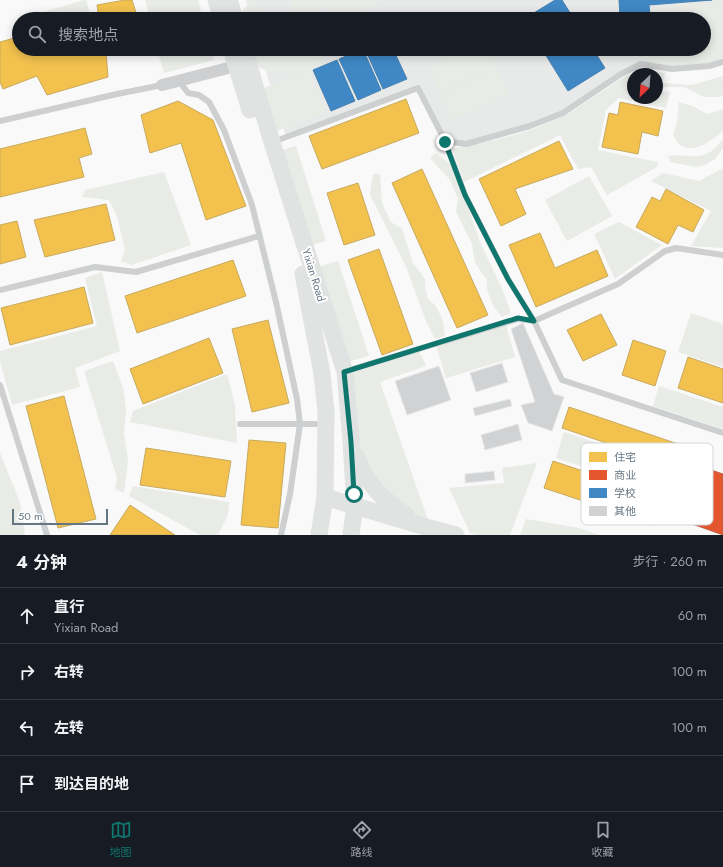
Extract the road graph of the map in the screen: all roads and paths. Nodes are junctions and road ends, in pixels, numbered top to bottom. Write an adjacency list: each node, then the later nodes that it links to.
1 (216, 0): 3 (main road)
2 (229, 0): 4 (main road)
3 (220, 12)
4 (233, 12)
5 (233, 56): 8 (main road, Yixian Road)
6 (246, 56): 12 (main road, Yixian Road)
7 (723, 62): 13 (lane)
8 (236, 66): 9 (street); 22 (main road, Yixian Road)
9 (179, 81): 10 (street); 14 (lane)
10 (162, 86): 11 (lane)
11 (0, 120)
12 (272, 142): 13 (lane); 18 (main road, Yixian Road)
13 (445, 142): 17 (lane)
14 (260, 236): 16 (lane); 21 (lane)
15 (723, 255): 17 (lane)
16 (0, 290)
17 (534, 321): 18 (lane); 23 (lane)
18 (344, 372): 24 (main road, Yixian Road)
19 (0, 385): 29 (lane)
20 (240, 424): 21 (lane)
21 (300, 424): 22 (lane); 30 (lane)
22 (326, 424): 25 (main road, Yixian Road)
23 (723, 433)
24 (351, 442): 26 (main road, Yixian Road); 27 (main road)
25 (325, 497): 26 (main road); 31 (main road, Yixian Road)
26 (355, 505): 27 (main road); 32 (main road, Yixian Road)
27 (422, 526): 28 (main road)
28 (446, 534)
29 (47, 535)
30 (281, 535)
31 (319, 535)
32 (351, 535)

